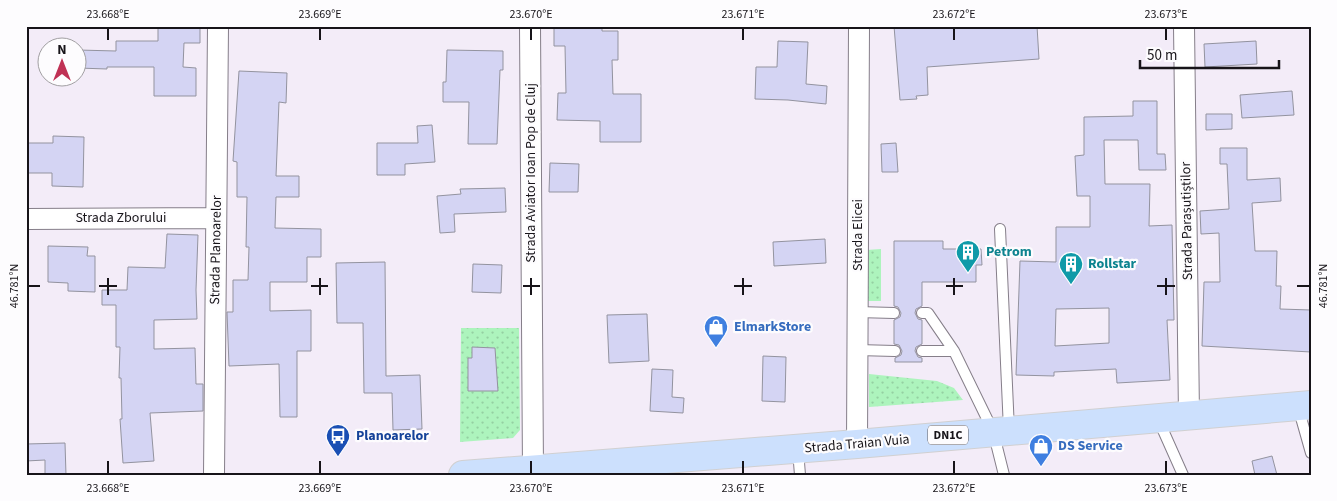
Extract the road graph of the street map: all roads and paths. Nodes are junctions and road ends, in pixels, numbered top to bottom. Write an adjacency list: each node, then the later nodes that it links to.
1 (218, 26): 5 (street, Strada Planoarelor)
2 (530, 26): 22 (street, Strada Aviator Ioan Pop de Cluj)
3 (859, 26): 8 (street, Strada Elicei)
4 (1184, 26): 16 (street, Strada Parașutiștilor)
5 (216, 218): 6 (street, Strada Zborului); 23 (street, Strada Planoarelor)
6 (26, 219)
7 (1000, 229): 18 (lane)
8 (858, 312): 9 (lane); 11 (street, Strada Elicei)
9 (894, 313)
10 (922, 313): 14 (lane)
11 (857, 350): 12 (lane); 19 (street, Strada Elicei)
12 (894, 351)
13 (922, 351): 14 (lane)
14 (954, 351): 18 (lane)
15 (1304, 405): 16 (main road, Strada Traian Vuia / DN1C); 20 (lane)
16 (1189, 415): 17 (main road, Strada Traian Vuia / DN1C)
17 (1158, 417): 18 (main road, Strada Traian Vuia / DN1C); 26 (lane)
18 (1001, 431): 19 (main road, Strada Traian Vuia / DN1C); 25 (lane)
19 (857, 444): 21 (main road, Strada Traian Vuia / DN1C)
20 (1311, 453)
21 (799, 462): 22 (main road, Strada Traian Vuia / DN1C)
22 (533, 470): 24 (main road, Strada Traian Vuia / DN1C)
23 (214, 475)
24 (463, 475)
25 (1004, 475)
26 (1184, 475)

